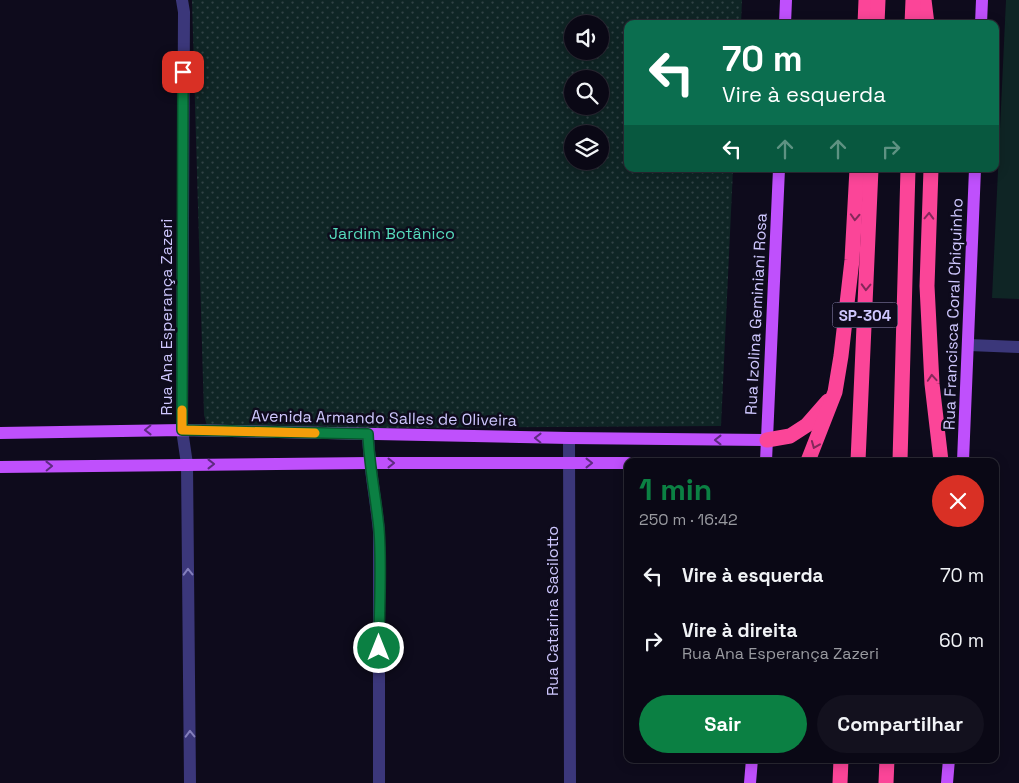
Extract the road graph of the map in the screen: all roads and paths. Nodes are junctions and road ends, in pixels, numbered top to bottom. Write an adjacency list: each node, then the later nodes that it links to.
1 (182, 0): 23 (street, Rua Ana Esperança Zazeri)
2 (786, 0): 8 (main road)
3 (866, 0): 9 (highway)
4 (878, 0): 10 (highway)
5 (913, 0): 11 (highway)
6 (924, 0): 12 (highway)
7 (982, 0): 13 (main road)
8 (785, 20)
9 (865, 20)
10 (877, 20)
11 (912, 20)
12 (926, 20)
13 (981, 20)
14 (779, 172): 27 (main road, Rua Izolina Geminiani Rosa)
15 (857, 172): 22 (highway, one-way to 22)
16 (871, 172): 30 (highway, SP-304, one-way to 30)
17 (908, 172): 31 (highway, SP-304)
18 (931, 172): 32 (highway, one-way to 18)
19 (976, 172): 20 (main road, Rua Francisca Coral Chiquinho)
20 (969, 345): 21 (street); 33 (main road, Rua Francisca Coral Chiquinho)
21 (1019, 347)
22 (835, 392): 27 (highway); 29 (highway, one-way to 29)
23 (182, 430): 24 (main road, Avenida Armando Salles de Oliveira, one-way to 24); 25 (main road, Avenida Armando Salles de Oliveira); 37 (street, Rua Ana Esperança Zazeri)
24 (0, 433)
25 (368, 434): 26 (main road, Avenida Armando Salles de Oliveira, one-way to 25); 34 (street)
26 (569, 438): 27 (main road, Avenida Armando Salles de Oliveira, one-way to 26); 35 (street, Rua Catarina Sacilotto)
27 (766, 440): 28 (main road, Rua Izolina Geminiani Rosa)
28 (766, 458)
29 (809, 458)
30 (858, 458)
31 (900, 458)
32 (941, 458)
33 (963, 458)
34 (369, 463): 35 (main road, one-way to 35); 37 (main road, one-way to 34); 44 (street)
35 (568, 463): 36 (main road, one-way to 36); 45 (street, Rua Catarina Sacilotto)
36 (624, 463)
37 (187, 464): 38 (main road, one-way to 37); 43 (street, Rua Ana Esperança Zazeri, one-way to 37)
38 (0, 467)
39 (752, 763): 46 (main road)
40 (841, 763): 47 (highway)
41 (887, 763): 48 (highway)
42 (948, 763): 49 (main road)
43 (190, 783)
44 (379, 783)
45 (570, 783)
46 (750, 783)
47 (840, 783)
48 (886, 783)
49 (947, 783)

